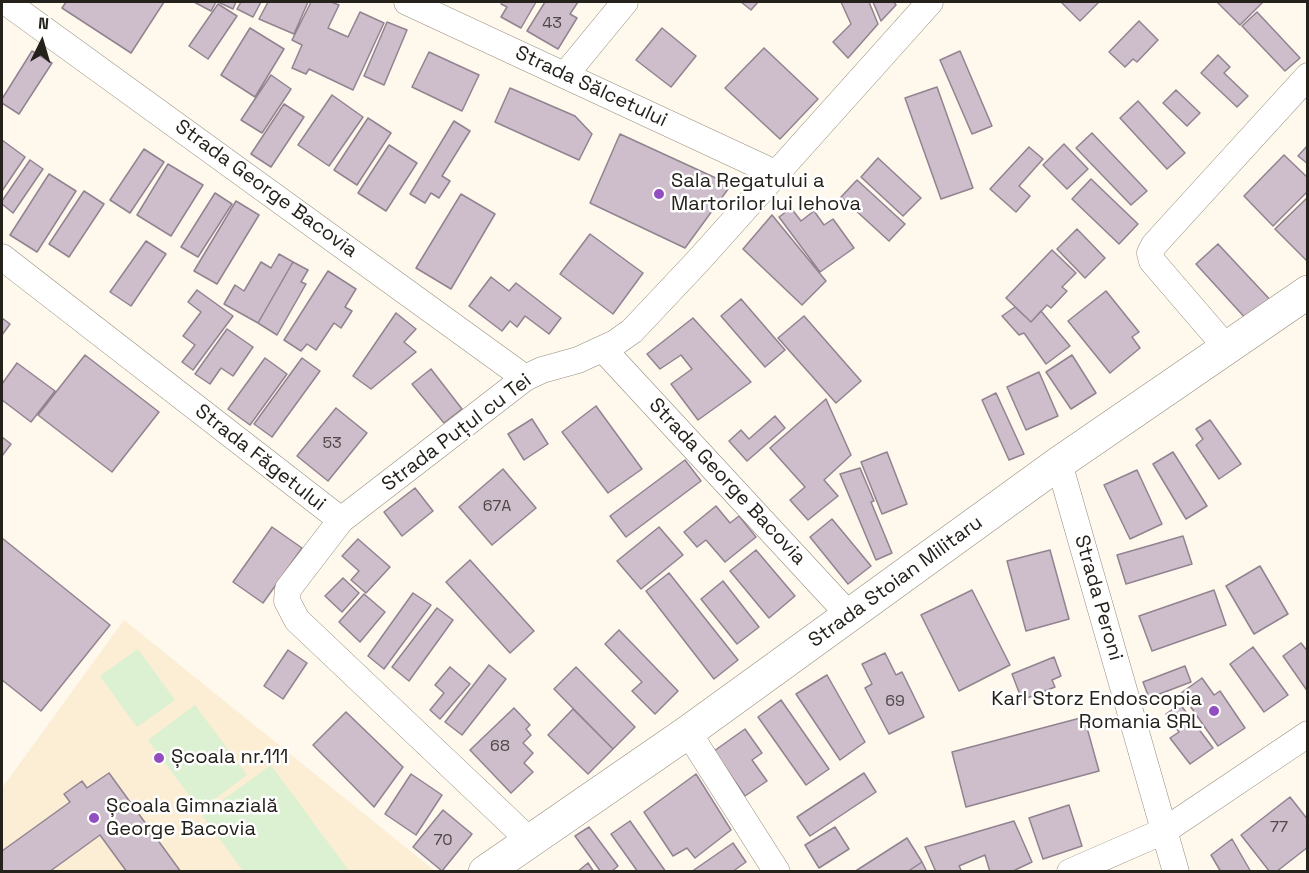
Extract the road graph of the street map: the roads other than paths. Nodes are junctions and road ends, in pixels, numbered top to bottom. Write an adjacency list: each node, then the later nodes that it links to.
1 (6, 2): 12 (street, Strada George Bacovia)
2 (407, 2): 5 (street, Strada Sălcetului)
3 (625, 2): 5 (street)
4 (930, 2): 7 (street, Strada Puțul cu Tei)
5 (565, 75): 7 (street, Strada Sălcetului)
6 (1308, 76): 10 (street)
7 (775, 173): 11 (street, Strada Puțul cu Tei)
8 (2, 257): 14 (street, Strada Făgetului)
9 (1308, 292): 10 (street, Strada Stoian Militaru)
10 (1226, 347): 13 (street, Strada Stoian Militaru)
11 (603, 349): 12 (street, Strada Puțul cu Tei); 15 (street, Strada George Bacovia)
12 (525, 378): 14 (street, Strada Puțul cu Tei)
13 (1059, 463): 15 (street, Strada Stoian Militaru); 18 (street, Strada Peroni)
14 (341, 520): 19 (street, Strada Făgetului)
15 (850, 616): 16 (street, Strada Stoian Militaru)
16 (688, 732): 19 (street, Strada Stoian Militaru); 21 (street)
17 (1308, 734): 18 (street)
18 (1164, 831): 22 (street); 23 (street, Strada Peroni)
19 (529, 840): 20 (street, Strada Stoian Militaru)
20 (486, 871)
21 (777, 872)
22 (1070, 872)
23 (1176, 872)

